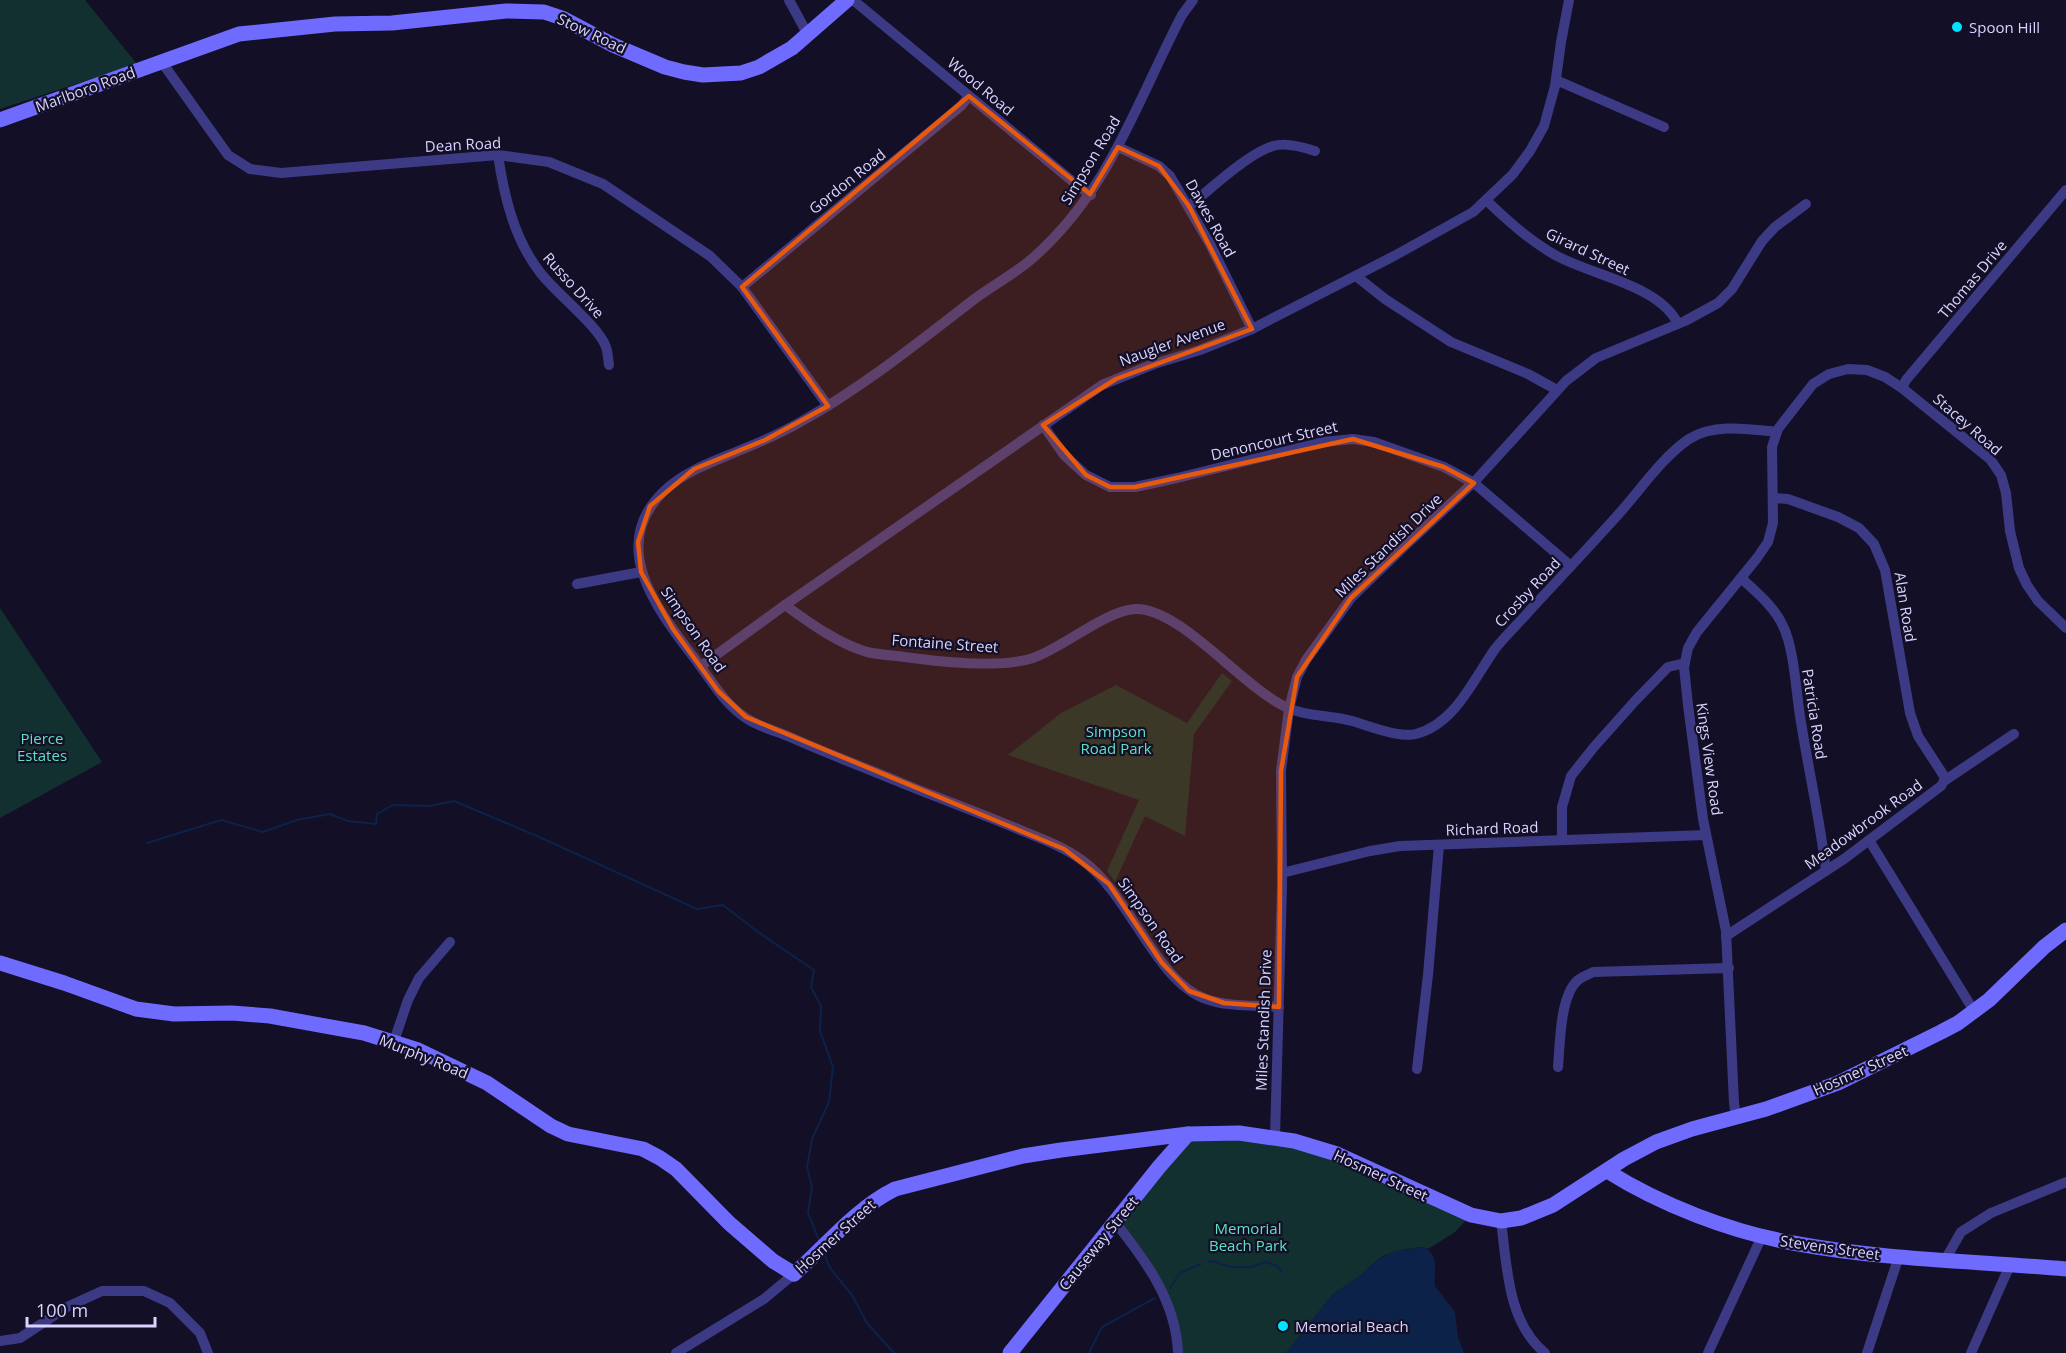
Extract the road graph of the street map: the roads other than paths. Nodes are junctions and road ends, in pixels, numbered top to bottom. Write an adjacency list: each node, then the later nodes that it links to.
1 (789, 0): 7 (street)
2 (847, 0): 7 (street, Stow Road)
3 (853, 0): 10 (street, Wood Road)
4 (1193, 0): 13 (street, Simpson Road)
5 (1569, 0): 9 (street, Naugler Avenue)
6 (526, 6): 7 (street, Stow Road); 8 (street, Stow Road)
7 (808, 35)
8 (166, 60): 11 (street, Marlboro Road); 15 (street, Dean Road)
9 (1556, 80): 12 (street); 18 (street, Naugler Avenue)
10 (969, 96): 17 (street, Wood Road); 22 (street, Gordon Road)
11 (0, 120)
12 (1664, 127)
13 (1118, 147): 17 (street, Simpson Road); 20 (street, Dawes Road)
14 (1315, 151): 20 (street)
15 (498, 155): 22 (street, Dean Road); 25 (street, Russo Drive)
16 (2066, 190): 26 (street, Thomas Drive)
17 (1091, 195): 28 (street, Simpson Road)
18 (1486, 200): 21 (street, Naugler Avenue); 23 (street, Girard Street)
19 (1806, 204): 23 (street, Miles Standish Drive)
20 (1189, 206): 24 (street, Dawes Road)
21 (1356, 276): 24 (street, Naugler Avenue); 27 (street)
22 (742, 287): 28 (street, Dean Road)
23 (1678, 324): 27 (street, Miles Standish Drive)
24 (1252, 328): 29 (street, Naugler Avenue)
25 (609, 365)
26 (1902, 388): 30 (street, Stacey Road); 38 (street, Stacey Road)
27 (1557, 390): 31 (street, Miles Standish Drive)
28 (828, 406): 34 (street, Simpson Road)
29 (1043, 425): 31 (street, Denoncourt Street); 37 (street, Naugler Avenue)
30 (1777, 432): 32 (street, Kings View Road); 33 (street, Crosby Road)
31 (1474, 483): 33 (street, Denoncourt Street); 41 (street, Miles Standish Drive)
32 (1773, 498): 35 (street, Kings View Road); 43 (street, Alan Road)
33 (1571, 566): 41 (street, Crosby Road)
34 (641, 572): 36 (street); 40 (street, Simpson Road)
35 (1741, 578): 39 (street, Kings View Road); 48 (street, Patricia Road)
36 (577, 584)
37 (784, 605): 40 (street, Naugler Avenue); 41 (street, Fontaine Street)
38 (2066, 628)
39 (1685, 663): 44 (street, Kings View Road); 45 (street)
40 (700, 666): 55 (street, Simpson Road)
41 (1289, 709): 49 (street, Miles Standish Drive)
42 (2014, 734): 43 (street, Meadowbrook Road)
43 (1944, 781): 46 (street, Meadowbrook Road)
44 (1706, 835): 45 (street, Richard Road); 51 (street, Kings View Road)
45 (1562, 840): 47 (street, Richard Road)
46 (1869, 840): 48 (street, Meadowbrook Road); 56 (street)
47 (1439, 845): 49 (street, Richard Road); 59 (street)
48 (1826, 871): 51 (street, Meadowbrook Road)
49 (1282, 873): 55 (street, Miles Standish Drive)
50 (2066, 930): 56 (street, Hosmer Street)
51 (1726, 936): 54 (street, Kings View Road)
52 (450, 942): 57 (street)
53 (0, 963): 57 (street, Murphy Road)
54 (1729, 968): 58 (street); 60 (street, Kings View Road)
55 (1279, 1007): 62 (street, Miles Standish Drive)
56 (1974, 1011): 60 (street, Hosmer Street)
57 (394, 1041): 72 (street, Murphy Road)
58 (1558, 1067)
59 (1417, 1069)
60 (1736, 1117): 63 (street, Hosmer Street)
61 (1188, 1134): 62 (street, Hosmer Street); 66 (street, Causeway Street); 72 (street, Hosmer Street)
62 (1275, 1137): 65 (street, Hosmer Street)
63 (1607, 1171): 65 (street, Hosmer Street); 67 (street, Stevens Street)
64 (2066, 1182): 69 (street)
65 (1501, 1221): 78 (street)
66 (1115, 1222): 74 (street); 77 (street, Causeway Street)
67 (1762, 1236): 68 (street, Stevens Street); 79 (street)
68 (1899, 1256): 69 (street, Stevens Street); 80 (street)
69 (1945, 1260): 70 (street, Stevens Street)
70 (2010, 1264): 71 (street, Stevens Street); 81 (street)
71 (2066, 1269)
72 (794, 1274): 76 (street, Hosmer Street)
73 (0, 1341): 75 (street)
74 (1178, 1350)
75 (208, 1353)
76 (676, 1353)
77 (1010, 1353)
78 (1545, 1353)
79 (1708, 1353)
80 (1867, 1353)
81 (1971, 1353)

